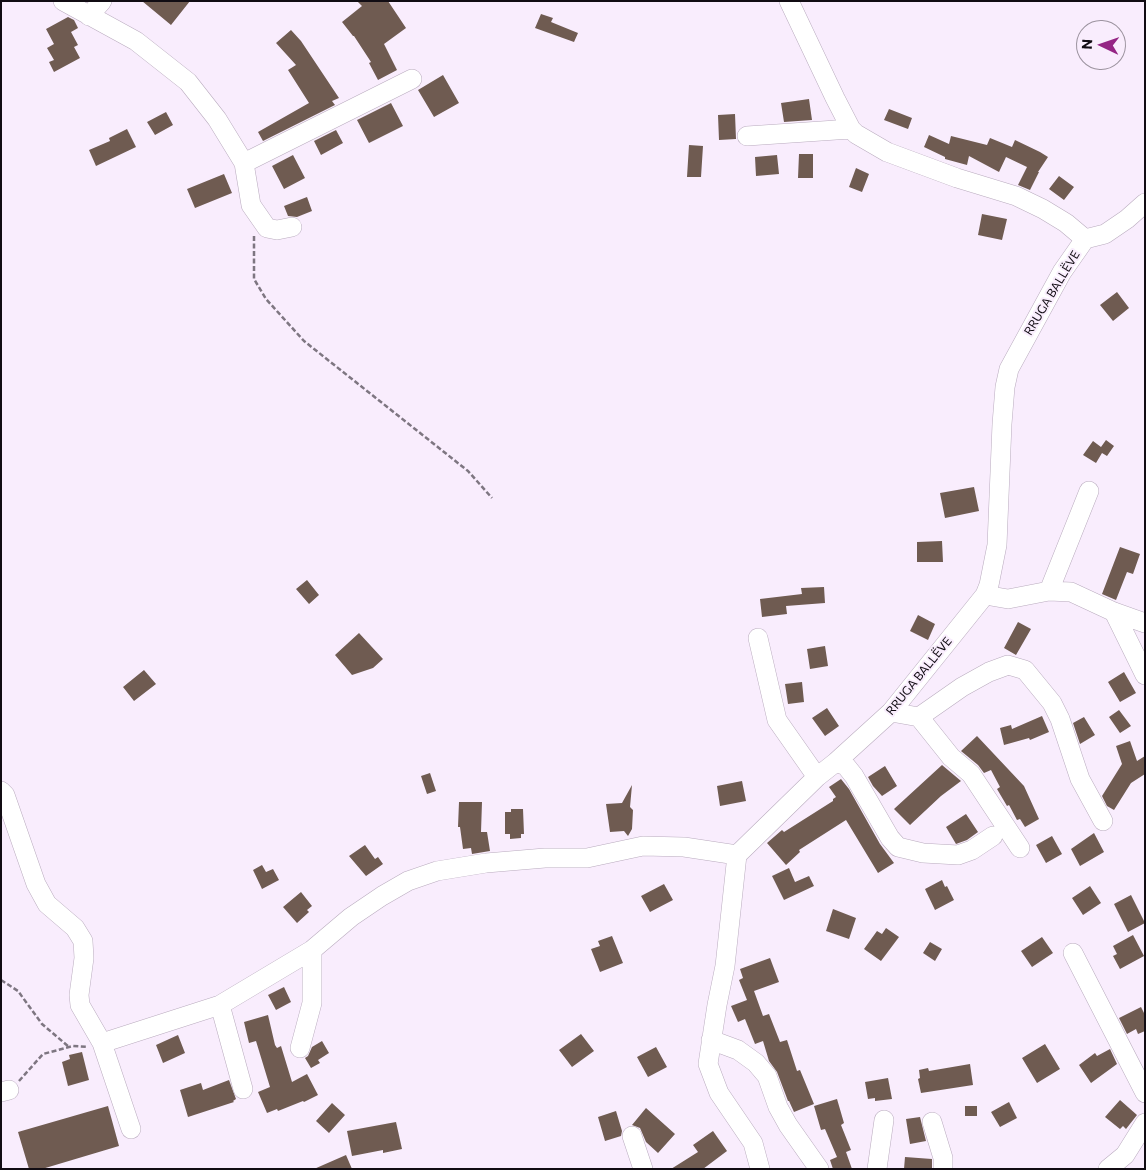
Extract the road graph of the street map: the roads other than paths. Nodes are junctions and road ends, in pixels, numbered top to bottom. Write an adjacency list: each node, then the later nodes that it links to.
1 (63, 1): 4 (street)
2 (102, 1): 4 (street)
3 (789, 1): 6 (street)
4 (89, 16): 8 (street)
5 (412, 79): 8 (street)
6 (851, 129): 7 (street); 11 (street)
7 (747, 136)
8 (244, 163): 10 (street)
9 (1145, 203): 11 (street, RRUGA BALLËVE)
10 (292, 227)
11 (1085, 239): 14 (street, RRUGA BALLËVE)
12 (1089, 492): 13 (street)
13 (1049, 591): 14 (street); 15 (street)
14 (985, 595): 19 (street, RRUGA BALLËVE)
15 (1114, 612): 16 (street); 18 (street)
16 (1145, 623)
17 (758, 638): 22 (street)
18 (1145, 675)
19 (890, 712): 20 (street); 21 (street, RRUGA BALLËVE)
20 (918, 717): 24 (street); 26 (street)
21 (836, 762): 22 (street, RRUGA BALLËVE); 25 (street)
22 (817, 777): 27 (street, RRUGA BALLËVE)
23 (1, 791): 32 (street)
24 (1103, 821)
25 (993, 836)
26 (1020, 848)
27 (737, 855): 28 (street); 31 (street)
28 (312, 950): 30 (street); 33 (street)
29 (1073, 953): 35 (street)
30 (220, 1005): 32 (street); 34 (street)
31 (711, 1040): 43 (street); 44 (street)
32 (103, 1046): 39 (street)
33 (300, 1048)
34 (243, 1089)
35 (1145, 1093)
36 (884, 1120): 45 (street)
37 (932, 1122): 46 (street)
38 (1145, 1123): 41 (street)
39 (131, 1129)
40 (632, 1136): 42 (street)
41 (1130, 1162): 47 (street)
42 (643, 1169)
43 (760, 1169)
44 (819, 1169)
45 (877, 1169)
46 (943, 1169)
47 (1108, 1169)

